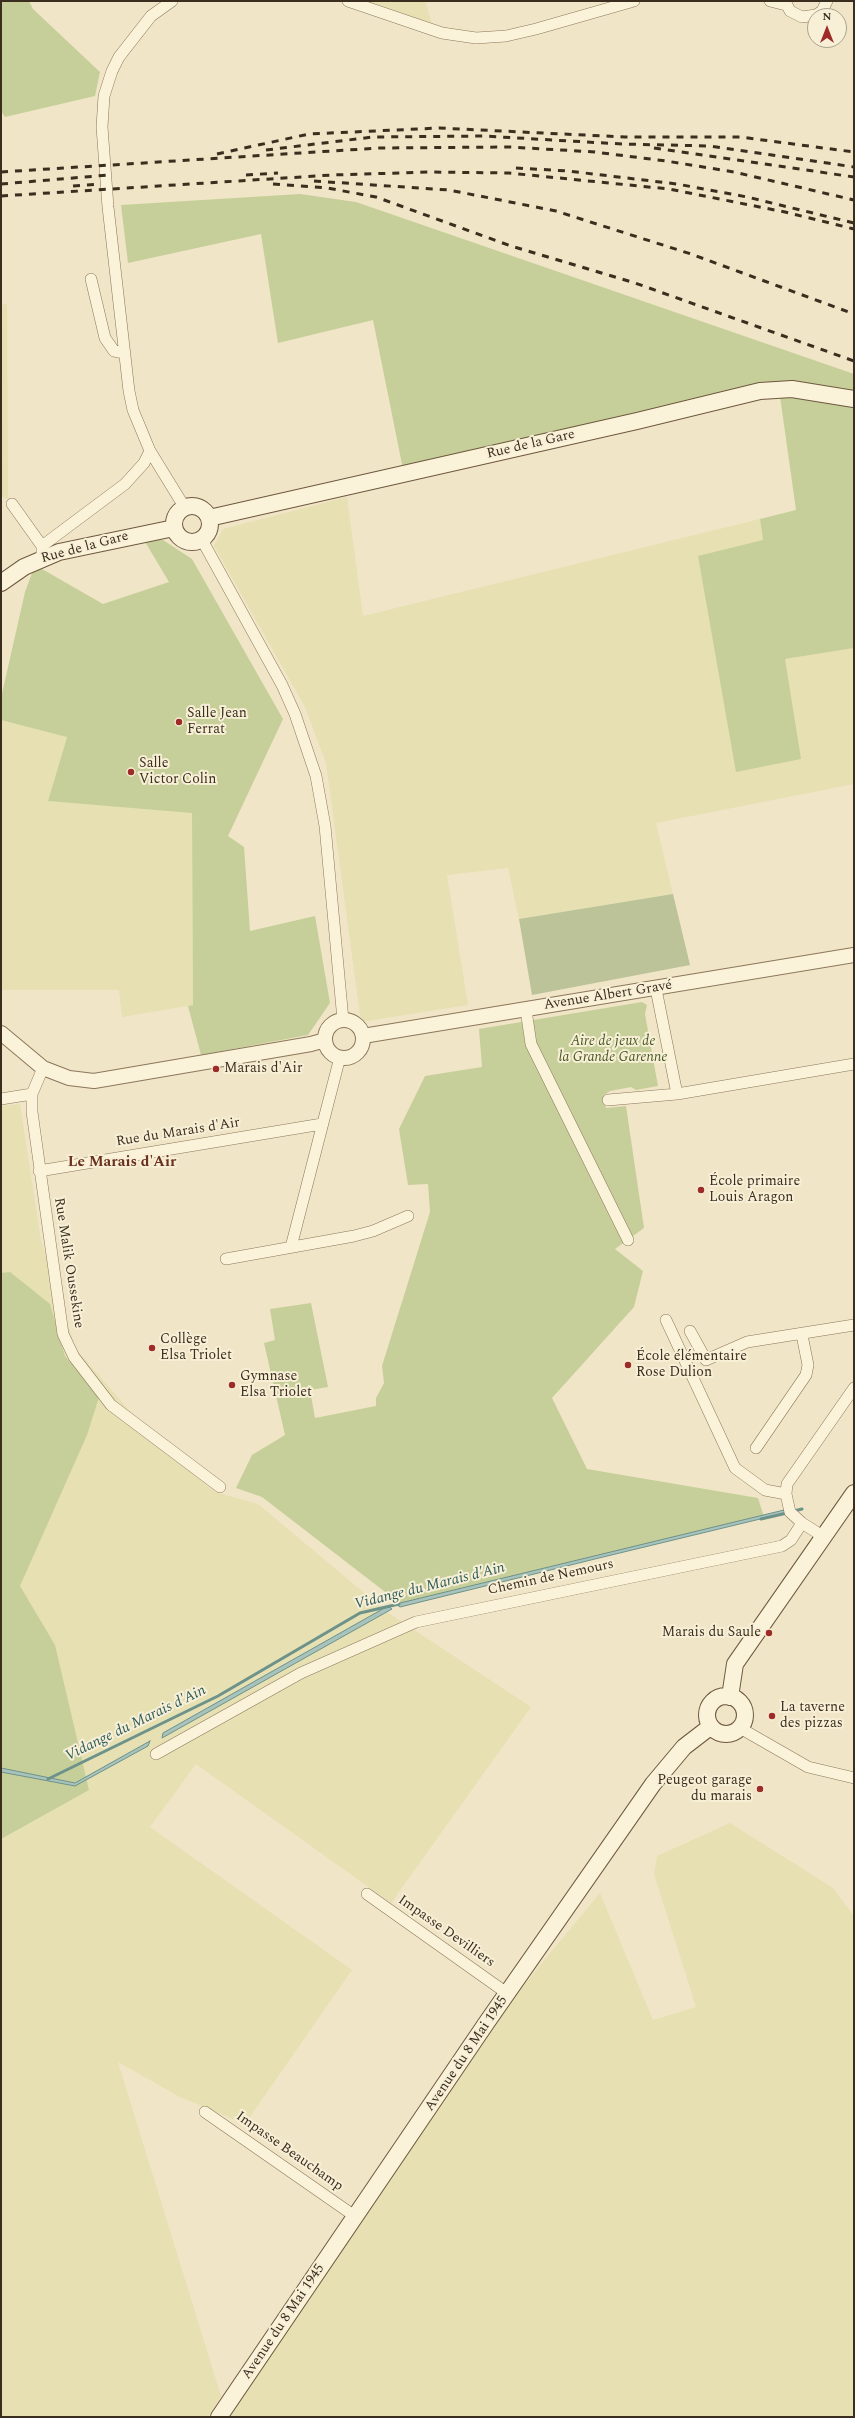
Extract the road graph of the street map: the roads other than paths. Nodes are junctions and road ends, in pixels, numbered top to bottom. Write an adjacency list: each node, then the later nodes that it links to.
1 (172, 1): 8 (street)
2 (348, 1): 3 (street)
3 (634, 1)
4 (770, 1): 6 (street)
5 (827, 1): 6 (street)
6 (786, 3)
7 (91, 279): 8 (street)
8 (124, 353): 10 (street)
9 (854, 398): 13 (main road, Rue de la Gare)
10 (150, 452): 12 (street); 16 (street)
11 (12, 504): 16 (street)
12 (185, 508): 13 (main road); 14 (main road)
13 (210, 518): 15 (main road)
14 (174, 528): 15 (main road); 16 (main road, Rue de la Gare)
15 (202, 540): 21 (street)
16 (42, 552): 17 (main road, Rue de la Gare)
17 (1, 583)
18 (854, 955): 19 (street, Avenue Albert Gravé)
19 (656, 989): 20 (street, Avenue Albert Gravé); 29 (street)
20 (526, 1010): 23 (street, Avenue Albert Gravé); 35 (street)
21 (343, 1020): 23 (street); 24 (street)
22 (1, 1033): 27 (street)
23 (363, 1036): 25 (street)
24 (325, 1040): 25 (street); 27 (street)
25 (340, 1058): 32 (street)
26 (854, 1064): 29 (street)
27 (43, 1068): 28 (street)
28 (32, 1094): 30 (street); 33 (street, Rue Malik Oussekine)
29 (677, 1094): 31 (street)
30 (1, 1099)
31 (608, 1100)
32 (322, 1124): 33 (street, Rue du Marais d'Air); 36 (street)
33 (39, 1170): 44 (street, Rue Malik Oussekine)
34 (408, 1216): 36 (street)
35 (628, 1240)
36 (291, 1247): 37 (street)
37 (226, 1259)
38 (666, 1320): 46 (street)
39 (854, 1325): 41 (street)
40 (690, 1331): 41 (street)
41 (802, 1335): 43 (street)
42 (854, 1388): 46 (street)
43 (756, 1448)
44 (220, 1487)
45 (854, 1493): 48 (main road)
46 (786, 1494): 47 (street)
47 (802, 1523): 48 (street); 52 (street, Chemin de Nemours)
48 (824, 1537): 49 (main road)
49 (730, 1697): 50 (main road); 51 (main road)
50 (710, 1727): 51 (main road); 55 (main road, Avenue du 8 Mai 1945)
51 (740, 1728): 53 (street)
52 (156, 1754)
53 (854, 1778)
54 (367, 1894): 55 (street, Impasse Devilliers)
55 (508, 1994): 57 (main road, Avenue du 8 Mai 1945)
56 (205, 2112): 57 (street, Impasse Beauchamp)
57 (356, 2217): 58 (main road, Avenue du 8 Mai 1945)
58 (219, 2417)

